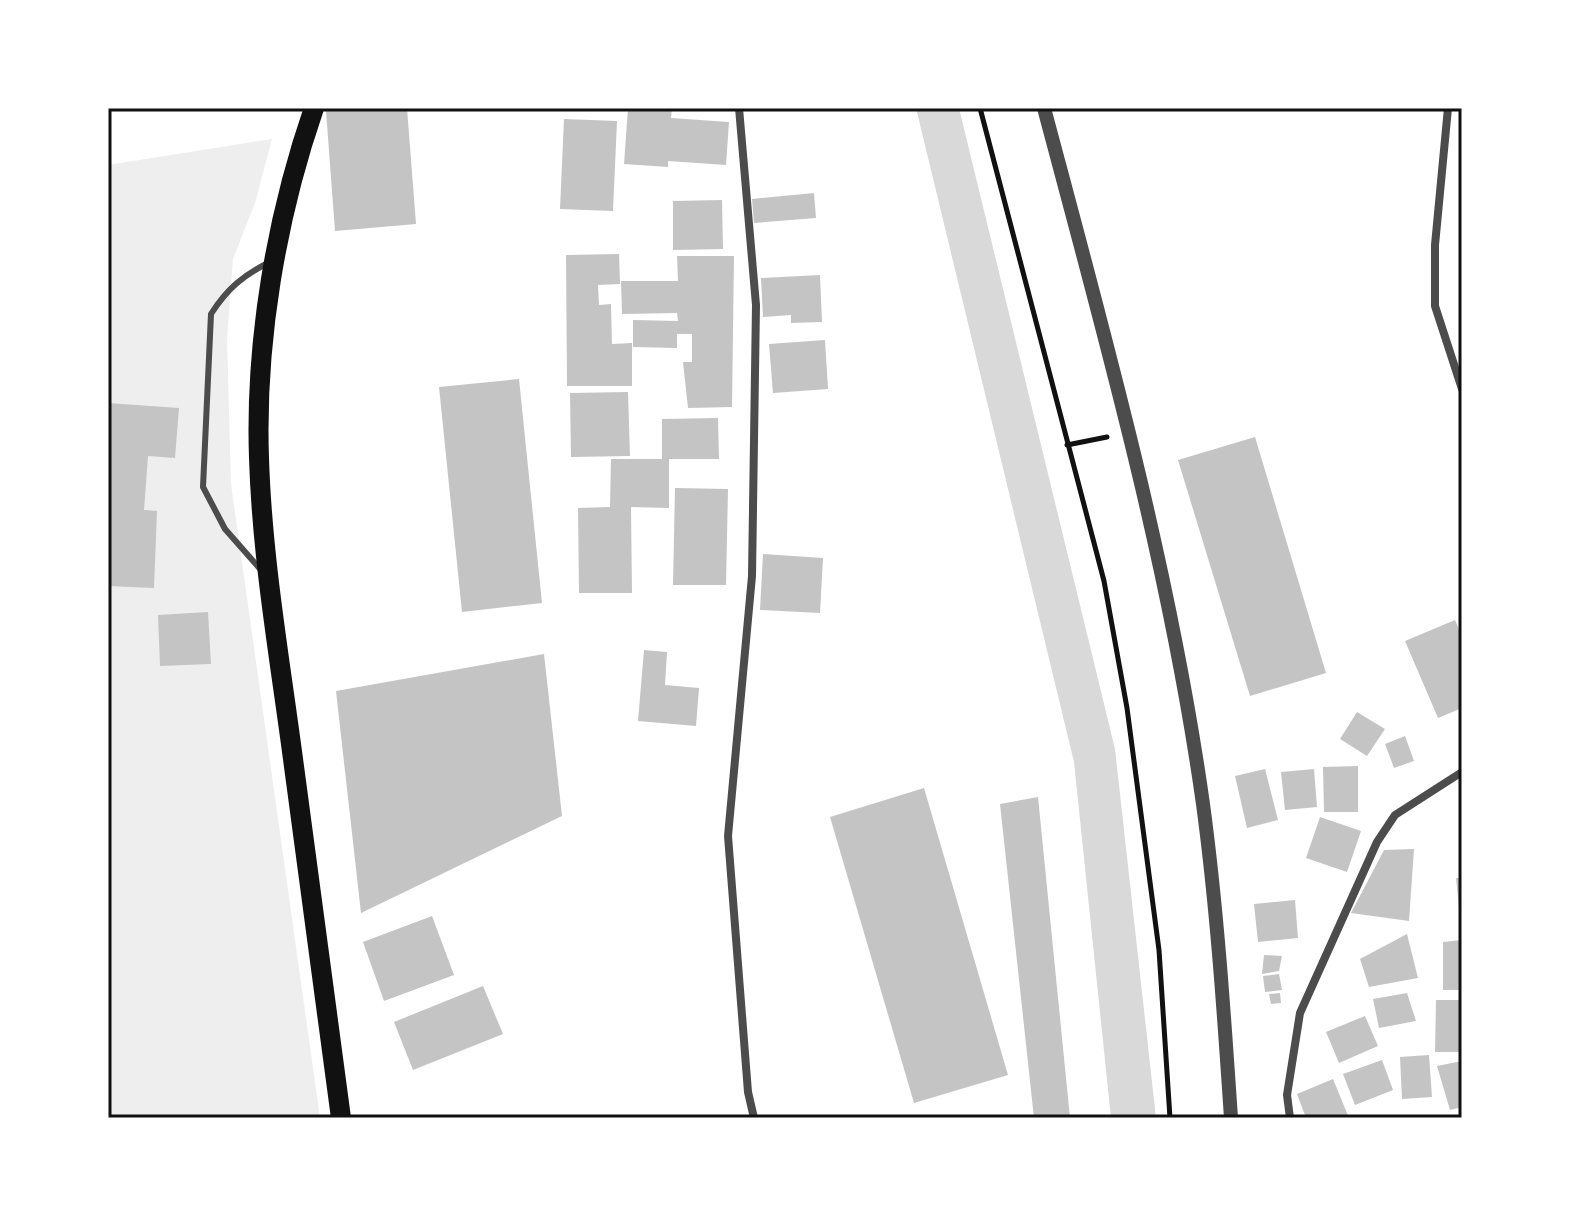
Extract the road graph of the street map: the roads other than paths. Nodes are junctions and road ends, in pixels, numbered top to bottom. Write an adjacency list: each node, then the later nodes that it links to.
1 (314, 108): 5 (main road)
2 (739, 108): 10 (street)
3 (1044, 108): 11 (street)
4 (1448, 108): 6 (street)
5 (277, 259): 7 (main road); 7 (lane)
6 (1462, 389)
7 (271, 581): 9 (main road)
8 (1462, 772): 12 (street)
9 (341, 1118)
10 (754, 1118)
11 (1231, 1118)
12 (1290, 1118)

